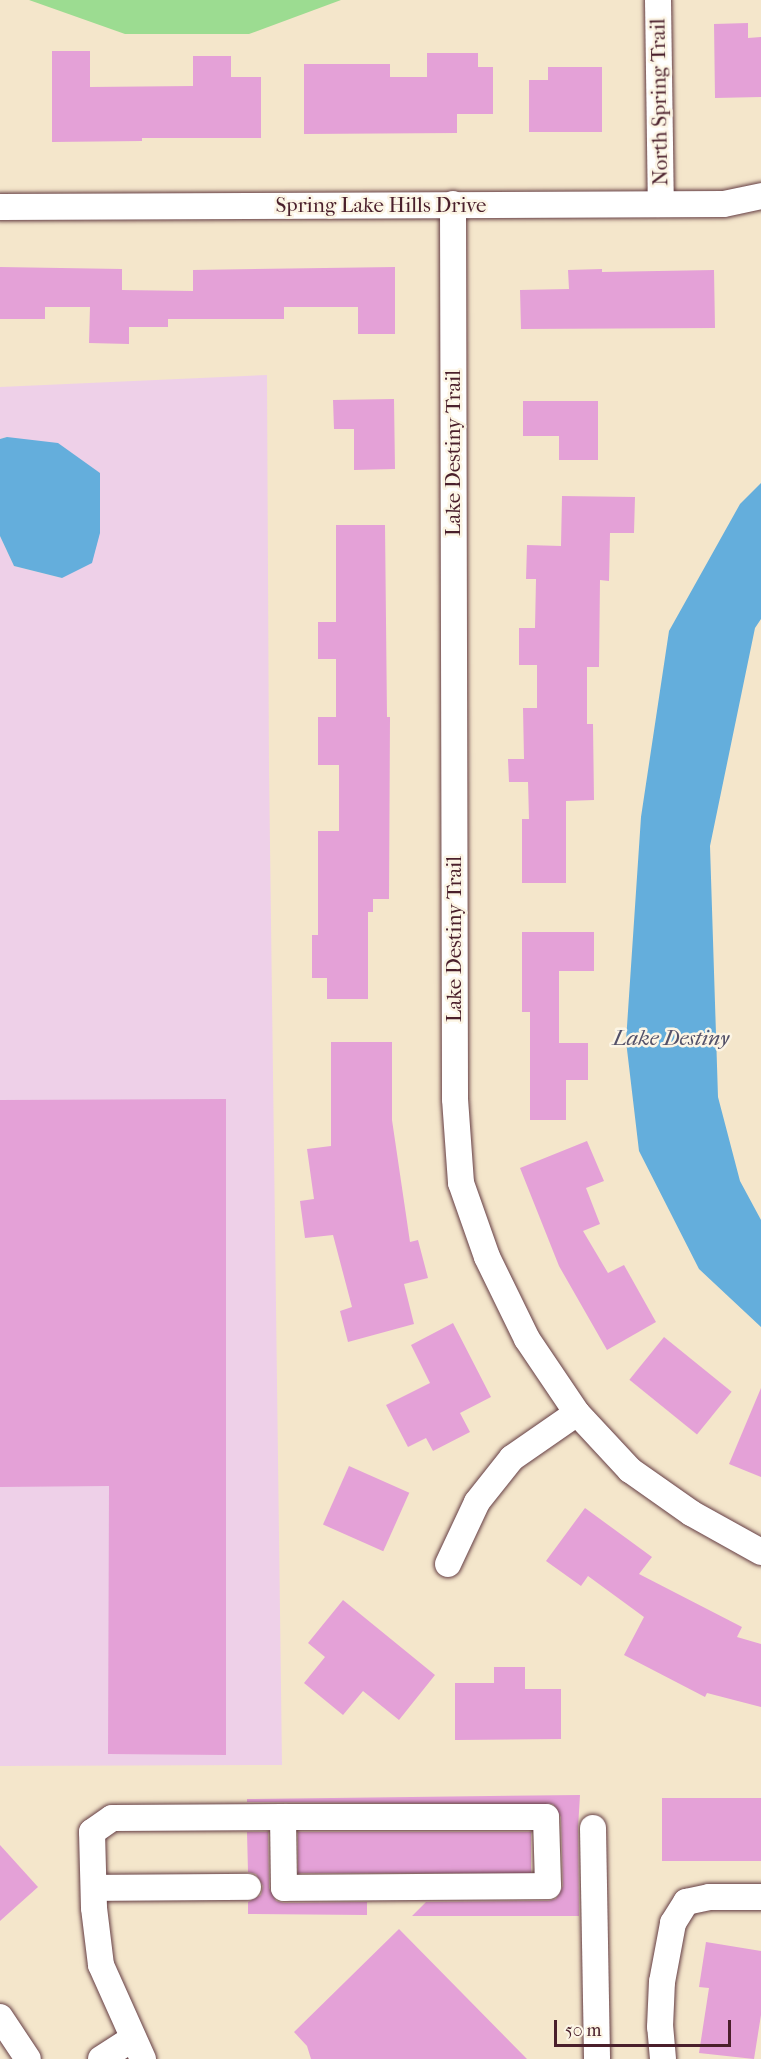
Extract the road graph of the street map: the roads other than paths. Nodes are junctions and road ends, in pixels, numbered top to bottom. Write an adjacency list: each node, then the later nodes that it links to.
1 (658, 0): 4 (street, North Spring Trail)
2 (761, 196): 4 (street, Spring Lake Hills Drive)
3 (453, 204): 4 (street, Spring Lake Hills Drive); 5 (street, Spring Lake Hills Drive); 6 (street, Lake Destiny Trail)
4 (661, 204)
5 (0, 207)
6 (577, 1413): 7 (street, Lake Destiny Trail); 8 (street)
7 (761, 1552)
8 (448, 1564)
9 (283, 1818): 9 (street); 12 (street)
10 (592, 1828): 18 (street)
11 (248, 1887): 12 (street)
12 (93, 1888): 15 (street)
13 (761, 1897): 19 (street)
14 (0, 2017): 16 (street)
15 (138, 2048): 17 (street)
16 (28, 2059)
17 (102, 2059)
18 (597, 2059)
19 (663, 2059)

